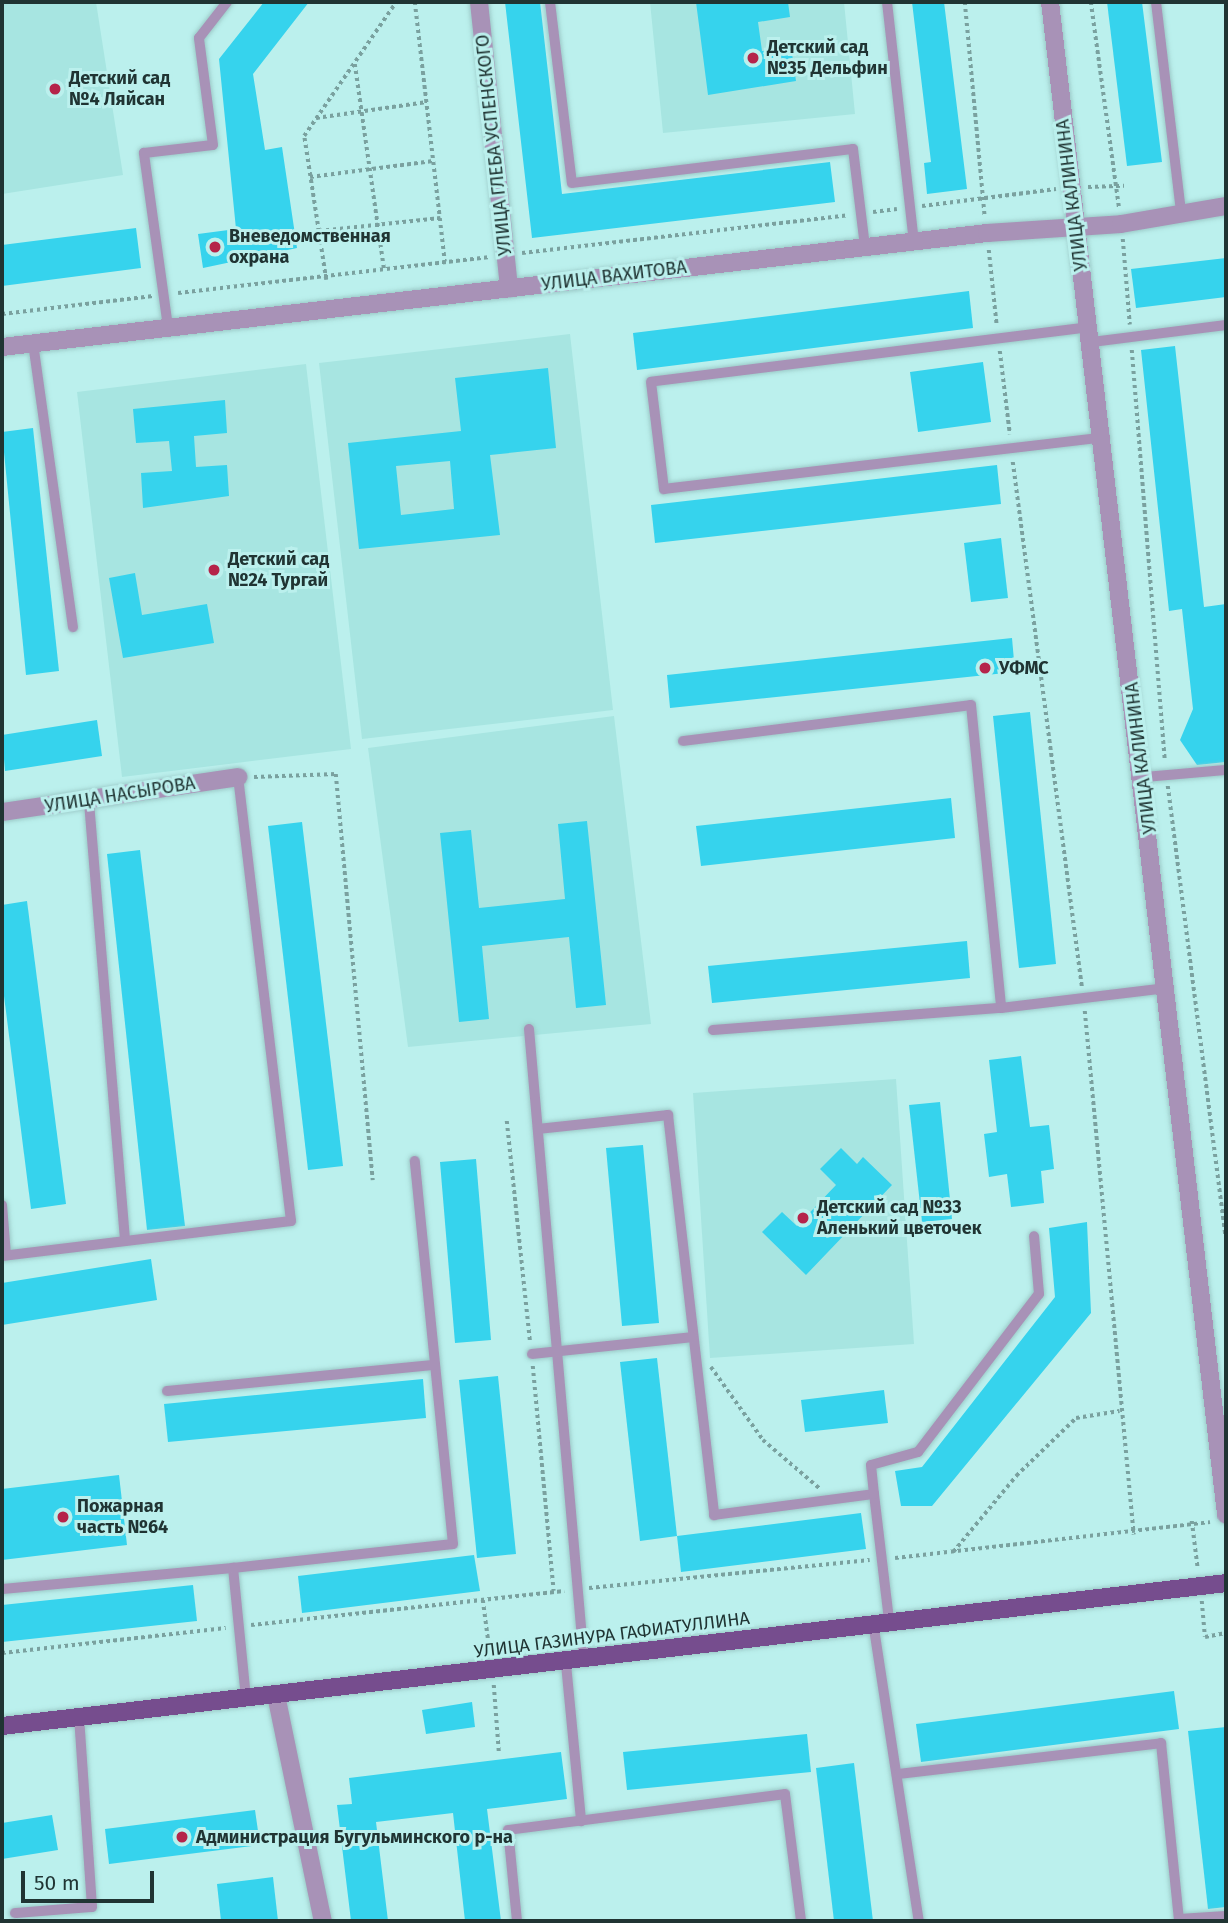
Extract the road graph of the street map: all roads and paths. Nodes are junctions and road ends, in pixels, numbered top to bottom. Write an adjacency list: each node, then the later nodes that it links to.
1 (228, 2): 39 (lane)
2 (396, 2): 11 (path)
3 (415, 2): 12 (path)
4 (479, 2): 34 (street, УЛИЦА ГЛЕБА УСПЕНСКОГО)
5 (550, 2): 25 (lane)
6 (887, 2): 23 (lane)
7 (965, 2): 21 (path)
8 (1050, 2): 20 (street, УЛИЦА КАЛИНИНА)
9 (1091, 2): 18 (path)
10 (1156, 2): 24 (lane)
11 (355, 62): 13 (path); 14 (path)
12 (427, 103): 13 (path); 15 (path)
13 (361, 110): 14 (path); 16 (path)
14 (316, 118): 17 (path)
15 (434, 161): 16 (path); 26 (path)
16 (370, 170): 17 (path); 28 (path)
17 (310, 177): 30 (path)
18 (1117, 186): 19 (path); 20 (path); 27 (path)
19 (1124, 186)
20 (1071, 187): 21 (path); 29 (street, УЛИЦА КАЛИНИНА)
21 (983, 199): 23 (path); 31 (path)
22 (1226, 206): 24 (street, УЛИЦА ВАХИТОВА)
23 (910, 208): 25 (path); 32 (lane)
24 (1181, 211): 27 (street, УЛИЦА ВАХИТОВА)
25 (861, 214): 33 (lane); 34 (path)
26 (440, 218): 28 (path); 35 (path)
27 (1121, 224): 29 (street, УЛИЦА ВАХИТОВА); 44 (path)
28 (377, 225): 30 (path); 36 (path)
29 (1075, 228): 31 (street, УЛИЦА ВАХИТОВА); 43 (street, УЛИЦА КАЛИНИНА)
30 (318, 231): 37 (path)
31 (987, 233): 32 (street, УЛИЦА ВАХИТОВА); 45 (path)
32 (914, 242): 33 (street, УЛИЦА ВАХИТОВА)
33 (865, 247): 38 (street, УЛИЦА ВАХИТОВА)
34 (505, 255): 35 (path); 38 (street, УЛИЦА ГЛЕБА УСПЕНСКОГО)
35 (444, 262): 36 (path)
36 (384, 270): 37 (path)
37 (326, 278): 39 (path)
38 (509, 288): 42 (street, УЛИЦА ВАХИТОВА)
39 (164, 295): 40 (path); 42 (lane)
40 (2, 314)
41 (1226, 325): 44 (lane)
42 (167, 327): 46 (street, УЛИЦА ВАХИТОВА)
43 (1091, 335): 44 (lane); 45 (lane); 48 (street, УЛИЦА КАЛИНИНА)
44 (1131, 337): 53 (path)
45 (999, 339): 49 (path); 49 (lane)
46 (33, 343): 47 (street, УЛИЦА ВАХИТОВА); 50 (lane)
47 (2, 347)
48 (1104, 437): 49 (lane); 55 (street, УЛИЦА КАЛИНИНА)
49 (1011, 446): 59 (path)
50 (73, 627)
51 (683, 741): 60 (lane)
52 (1226, 770): 53 (lane)
53 (1166, 775): 55 (lane); 69 (path)
54 (238, 777): 56 (street, УЛИЦА НАСЫРОВА); 66 (path); 70 (lane)
55 (1144, 777): 58 (street, УЛИЦА КАЛИНИНА)
56 (89, 802): 57 (street, УЛИЦА НАСЫРОВА); 70 (lane)
57 (2, 812)
58 (1167, 988): 59 (lane); 77 (street, УЛИЦА КАЛИНИНА)
59 (1083, 996): 60 (lane); 78 (path)
60 (1001, 1008): 62 (lane)
61 (529, 1029): 64 (lane)
62 (713, 1030)
63 (507, 1121): 74 (path)
64 (538, 1129): 72 (lane); 73 (lane)
65 (415, 1161): 75 (lane)
66 (373, 1180)
67 (2, 1205): 71 (lane)
68 (1034, 1236): 79 (lane)
69 (1226, 1236)
70 (125, 1241): 71 (lane)
71 (4, 1256)
72 (695, 1343): 73 (lane); 80 (path); 80 (lane)
73 (557, 1352): 74 (lane); 90 (lane)
74 (532, 1354): 88 (path)
75 (433, 1365): 76 (lane); 84 (lane)
76 (167, 1391)
77 (1220, 1405): 81 (street, УЛИЦА КАЛИНИНА)
78 (1119, 1411): 82 (path); 83 (path)
79 (874, 1494): 80 (lane); 87 (lane)
80 (832, 1499)
81 (1226, 1515)
82 (1133, 1535)
83 (953, 1552)
84 (233, 1568): 86 (lane); 88 (lane)
85 (1226, 1583): 87 (main road, УЛИЦА ГАЗИНУРА ГАФИАТУЛЛИНА)
86 (2, 1589)
87 (881, 1621): 90 (main road, УЛИЦА ГАЗИНУРА ГАФИАТУЛЛИНА); 95 (lane)
88 (237, 1626): 89 (path); 92 (lane)
89 (2, 1653)
90 (575, 1662): 91 (main road, УЛИЦА ГАЗИНУРА ГАФИАТУЛЛИНА); 96 (lane)
91 (276, 1695): 92 (main road, УЛИЦА ГАЗИНУРА ГАФИАТУЛЛИНА); 100 (street)
92 (246, 1698): 93 (main road, УЛИЦА ГАЗИНУРА ГАФИАТУЛЛИНА)
93 (79, 1716): 94 (main road, УЛИЦА ГАЗИНУРА ГАФИАТУЛЛИНА); 97 (lane)
94 (2, 1726)
95 (899, 1774): 99 (lane); 103 (lane)
96 (582, 1821): 101 (lane); 102 (lane)
97 (15, 1913)
98 (1226, 1916): 99 (lane)
99 (1179, 1919): 104 (lane)
100 (323, 1921)
101 (517, 1921)
102 (801, 1921)
103 (919, 1921)
104 (1167, 1921)

